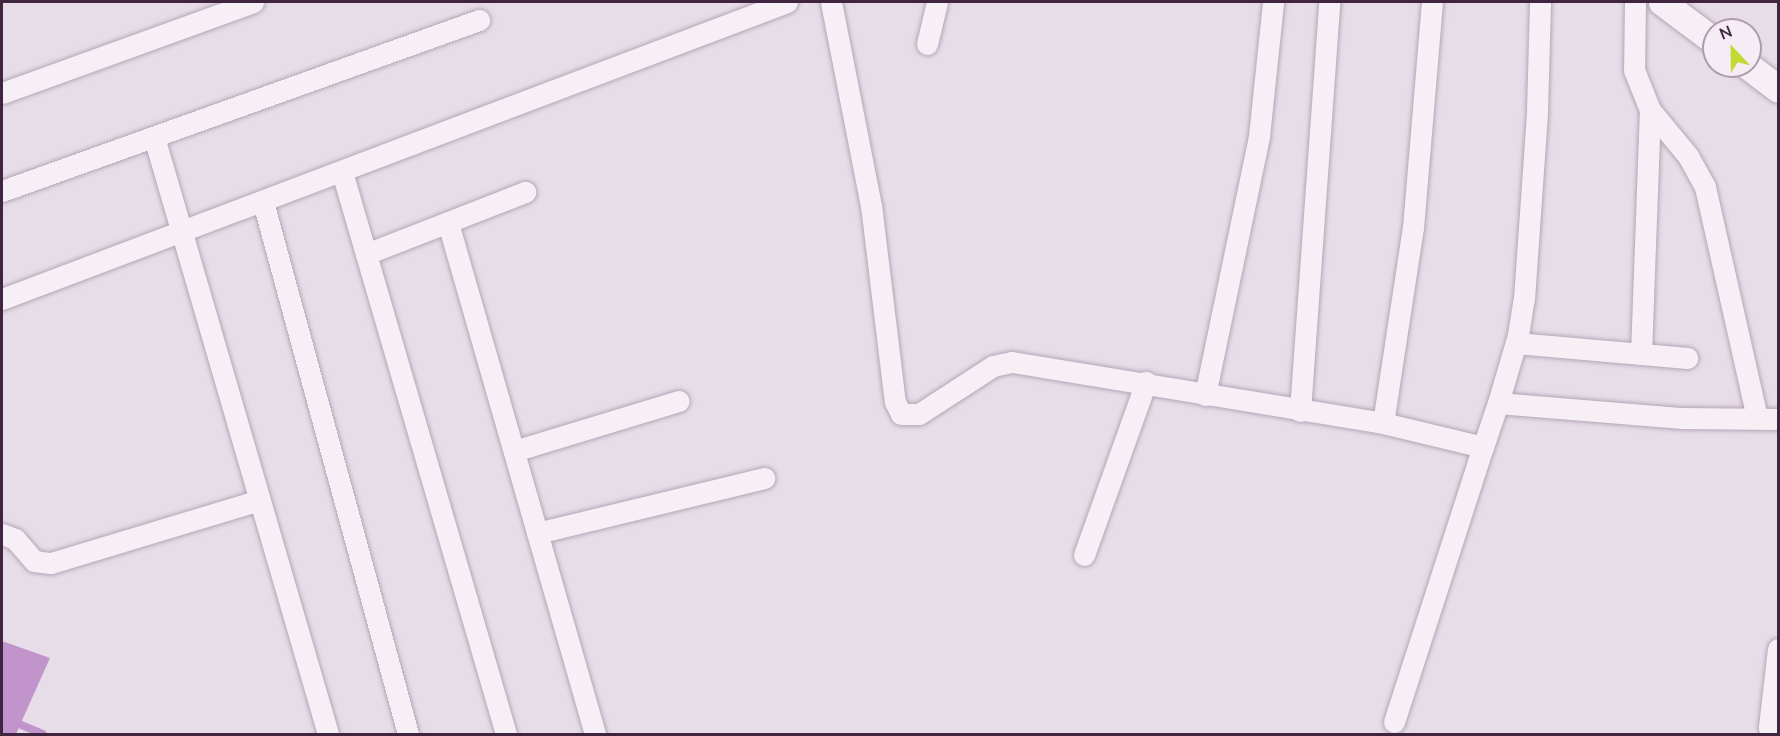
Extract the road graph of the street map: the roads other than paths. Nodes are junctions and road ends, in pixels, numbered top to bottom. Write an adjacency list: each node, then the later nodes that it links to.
1 (253, 2): 16 (street)
2 (788, 2): 19 (street)
3 (831, 2): 30 (street)
4 (937, 2): 13 (street)
5 (1273, 2): 31 (street)
6 (1329, 2): 34 (street)
7 (1432, 2): 37 (street)
8 (1540, 2): 27 (street)
9 (1635, 2): 17 (street)
10 (1662, 2): 12 (street)
11 (479, 20): 18 (street)
12 (1702, 31)
13 (927, 44)
14 (1762, 76): 15 (street)
15 (1779, 89)
16 (2, 93)
17 (1650, 110): 28 (street); 35 (street)
18 (154, 137): 20 (street); 24 (street)
19 (342, 172): 22 (street); 25 (street)
20 (2, 190)
21 (525, 192): 23 (street)
22 (263, 202): 24 (street); 49 (street)
23 (448, 223): 25 (street); 39 (street)
24 (182, 232): 26 (street); 41 (street)
25 (366, 254): 50 (street)
26 (2, 299)
27 (1516, 343): 28 (street); 33 (street)
28 (1641, 354): 29 (street)
29 (1687, 358)
30 (1146, 382): 31 (street); 44 (street)
31 (1205, 395): 34 (street)
32 (679, 402): 39 (street)
33 (1498, 403): 35 (street); 38 (street)
34 (1300, 411): 37 (street)
35 (1756, 417): 36 (street)
36 (1779, 419)
37 (1383, 423): 38 (street)
38 (1483, 447): 46 (street)
39 (514, 451): 42 (street)
40 (764, 478): 42 (street)
41 (260, 500): 43 (street); 48 (street)
42 (537, 533): 51 (street)
43 (2, 534)
44 (1084, 555)
45 (1779, 649): 47 (street)
46 (1394, 722)
47 (1779, 733)
48 (328, 735)
49 (408, 735)
50 (506, 735)
51 (595, 735)

